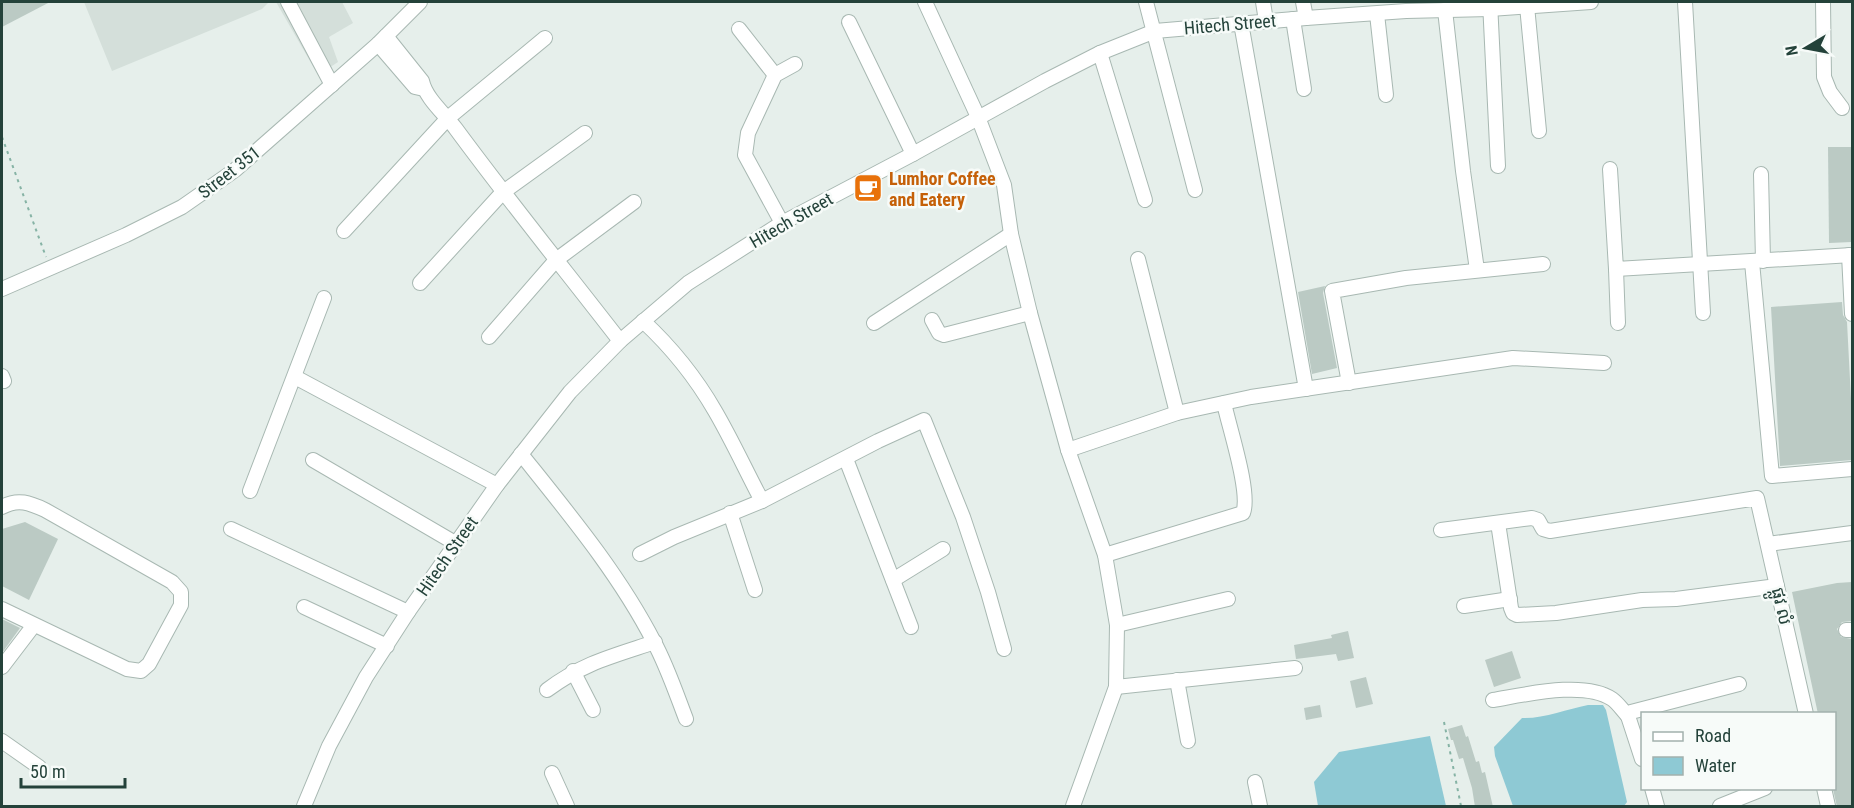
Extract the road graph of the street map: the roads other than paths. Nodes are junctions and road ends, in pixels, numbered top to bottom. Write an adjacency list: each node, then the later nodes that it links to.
1 (288, 2): 27 (street)
2 (420, 2): 23 (street, Street 351)
3 (924, 2): 31 (street)
4 (1146, 2): 21 (street)
5 (1263, 2): 17 (street)
6 (1303, 2): 16 (street)
7 (1584, 2): 8 (street, Hitech Street); 13 (street, Hitech Street)
8 (1591, 2)
9 (1685, 2): 51 (street)
10 (1823, 2): 30 (street)
11 (1490, 5): 13 (street, Hitech Street); 14 (street, Hitech Street); 36 (street)
12 (1405, 6): 14 (street, Hitech Street); 15 (street, Hitech Street)
13 (1527, 6): 33 (street)
14 (1445, 10): 53 (street)
15 (1377, 14): 16 (street, Hitech Street); 29 (street)
16 (1300, 18): 17 (street, Hitech Street); 28 (street)
17 (1266, 21): 19 (street, Hitech Street)
18 (849, 22): 35 (street)
19 (1241, 23): 21 (street, Hitech Street); 69 (street)
20 (739, 29): 26 (street)
21 (1155, 31): 24 (street, Hitech Street); 39 (street)
22 (545, 38): 32 (street)
23 (382, 40): 27 (street, Street 351); 32 (street)
24 (1100, 53): 31 (street, Hitech Street); 41 (street)
25 (795, 64): 26 (street)
26 (775, 75): 43 (street)
27 (332, 85): 55 (street, Street 351)
28 (1304, 89)
29 (1386, 95)
30 (1842, 108)
31 (978, 117): 35 (street, Hitech Street); 45 (street)
32 (448, 118): 40 (street); 44 (street)
33 (1539, 131)
34 (585, 133): 40 (street)
35 (913, 154): 43 (street, Hitech Street)
36 (1498, 166)
37 (1610, 169): 52 (street)
38 (1761, 174): 49 (street)
39 (1195, 190)
40 (502, 193): 48 (street); 54 (street)
41 (1145, 200)
42 (634, 202): 48 (street)
43 (782, 222): 61 (street, Hitech Street)
44 (344, 231)
45 (1011, 234): 57 (street); 62 (street)
46 (1851, 255): 49 (street); 59 (street)
47 (1138, 259): 71 (street)
48 (556, 260): 64 (street); 65 (street)
49 (1757, 262): 51 (street); 76 (street)
50 (1543, 264): 53 (street)
51 (1701, 264): 52 (street); 58 (street)
52 (1616, 269): 63 (street)
53 (1477, 270): 68 (street)
54 (420, 283)
55 (2, 289)
56 (324, 298): 67 (street)
57 (1030, 313): 60 (street); 72 (street)
58 (1703, 313)
59 (1852, 314)
60 (933, 320)
61 (643, 321): 65 (street, Hitech Street); 79 (street)
62 (874, 323)
63 (1618, 323)
64 (489, 337)
65 (620, 341): 73 (street, Hitech Street)
66 (1604, 363): 68 (street)
67 (295, 377): 77 (street); 78 (street)
68 (1349, 383): 69 (street)
69 (1306, 389): 70 (street)
70 (1224, 403): 71 (street); 90 (street)
71 (1177, 413): 72 (street)
72 (1068, 450): 90 (street)
73 (521, 454): 77 (street, Hitech Street); 103 (street)
74 (846, 459): 79 (street); 91 (street); 105 (street)
75 (313, 460): 86 (street)
76 (1852, 469)
77 (496, 485): 86 (street, Hitech Street)
78 (250, 491)
79 (762, 501): 81 (street)
80 (2, 507): 100 (street)
81 (730, 513): 89 (street); 93 (street)
82 (1498, 523): 84 (street); 87 (street, ផ្លូវ លំ); 95 (street)
83 (231, 530): 99 (street)
84 (1442, 530)
85 (1852, 533): 87 (street)
86 (455, 543): 99 (street, Hitech Street)
87 (1767, 544): 92 (street, ផ្លូវ លំ)
88 (943, 549): 91 (street)
89 (640, 554)
90 (1105, 555): 101 (street)
91 (893, 580): 102 (street)
92 (1777, 586): 95 (street); 115 (street, ផ្លូវ លំ)
93 (755, 590)
94 (1228, 599): 101 (street)
95 (1510, 599): 96 (street)
96 (1464, 606)
97 (304, 607): 104 (street)
98 (2, 609): 100 (street)
99 (408, 612): 104 (street, Hitech Street)
100 (34, 625): 106 (street)
101 (1117, 625): 111 (street)
102 (911, 627)
103 (655, 642): 108 (street); 117 (street)
104 (387, 646): 128 (street, Hitech Street)
105 (1004, 649)
106 (2, 667)
107 (1295, 668): 109 (street)
108 (573, 671): 112 (street); 114 (street)
109 (1177, 681): 111 (street); 119 (street)
110 (1739, 684): 116 (street)
111 (1116, 687): 127 (street)
112 (547, 690)
113 (1492, 700): 116 (street)
114 (593, 710)
115 (1806, 712)
116 (1629, 716): 120 (street)
117 (686, 719)
118 (2, 741): 121 (street)
119 (1188, 741)
120 (1641, 756)
121 (39, 767)
122 (552, 773): 129 (street)
123 (1255, 782): 130 (street)
124 (1652, 790): 131 (street)
125 (1762, 790): 132 (street)
126 (1824, 790): 133 (street)
127 (1072, 806)
128 (304, 807)
129 (567, 807)
130 (1260, 807)
131 (1657, 807)
132 (1720, 807)
133 (1828, 807)

